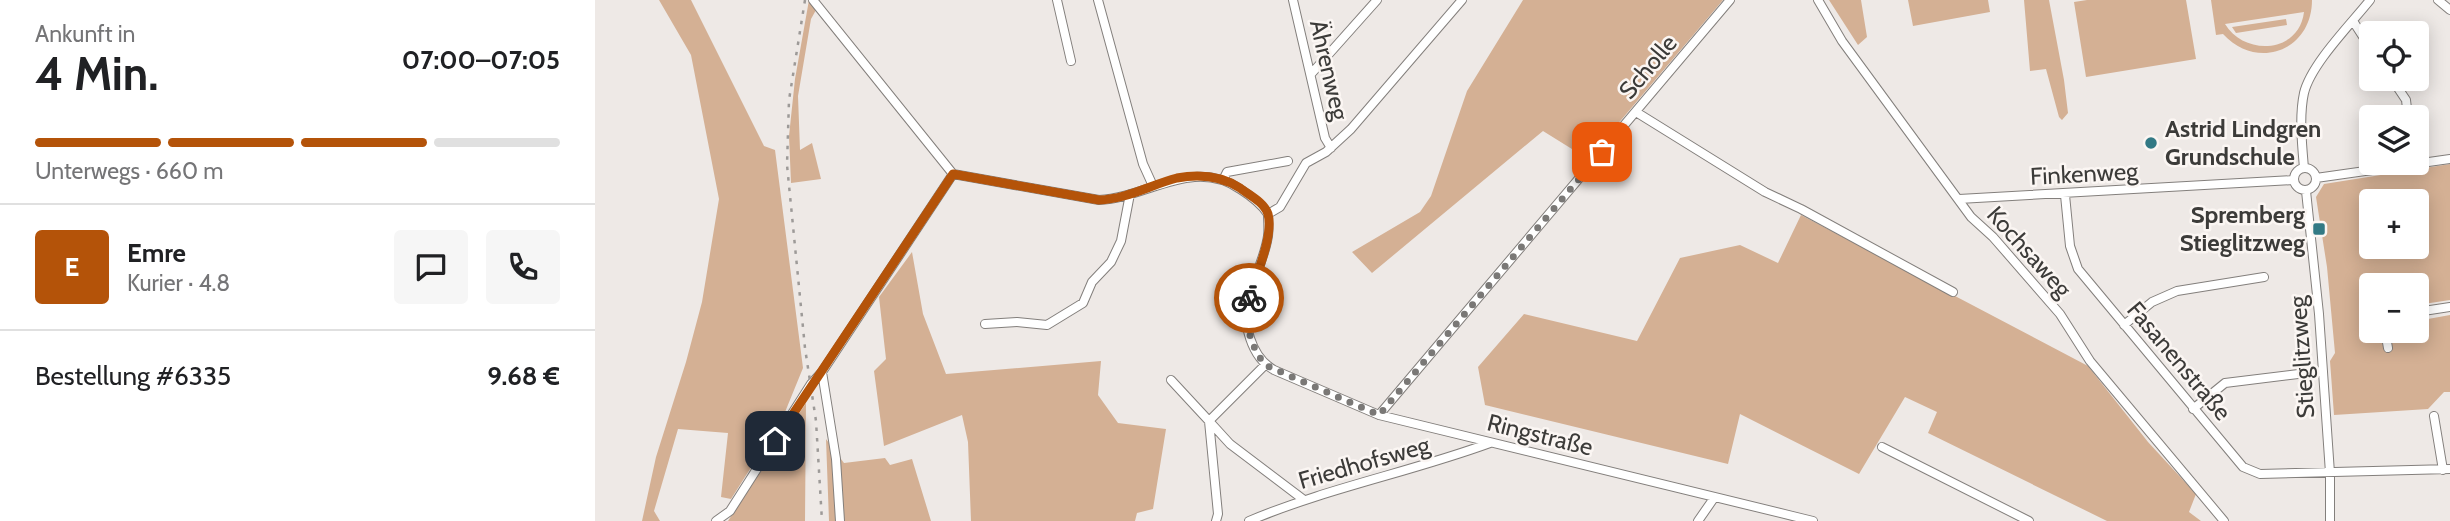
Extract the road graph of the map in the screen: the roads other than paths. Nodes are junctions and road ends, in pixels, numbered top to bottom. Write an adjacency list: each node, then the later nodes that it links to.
1 (813, 0): 23 (street)
2 (1057, 0): 14 (street)
3 (1098, 0): 27 (street)
4 (1377, 0): 15 (street)
5 (1462, 0): 17 (street)
6 (1730, 0): 16 (street, Scholle)
7 (1818, 0): 31 (street, Kochsaweg)
8 (2370, 0): 12 (street)
9 (2438, 0): 11 (street)
10 (1295, 1): 15 (street, Ährenweg)
11 (2450, 10)
12 (2353, 21): 13 (street); 21 (street)
13 (2359, 30)
14 (1071, 61)
15 (1311, 74): 17 (street, Ährenweg)
16 (1636, 112): 34 (street); 46 (street, Scholle)
17 (1331, 148): 32 (street)
18 (2450, 159): 20 (street)
19 (1288, 162): 25 (street)
20 (2429, 162)
21 (2304, 169): 24 (street); 26 (street)
22 (2359, 172): 24 (street)
23 (953, 174): 29 (street); 43 (street)
24 (2316, 178): 28 (street)
25 (1223, 180): 27 (street); 32 (street)
26 (2294, 180): 28 (street); 30 (street, Finkenweg)
27 (1153, 186): 29 (street)
28 (2306, 191): 42 (street, Stieglitzweg)
29 (1130, 194): 37 (street)
30 (2065, 195): 31 (street, Finkenweg); 38 (street, Fasanenstraße)
31 (1959, 199): 62 (street, Kochsaweg)
32 (1268, 214): 41 (street)
33 (2264, 277): 38 (street)
34 (1954, 292)
35 (2450, 307): 36 (street)
36 (2429, 310)
37 (985, 324)
38 (2124, 325): 45 (street, Fasanenstraße)
39 (2387, 343): 40 (street)
40 (2388, 348)
41 (1265, 365): 46 (street, Ringstraße); 48 (street)
42 (2323, 370): 45 (street); 52 (street, Stieglitzweg)
43 (822, 372): 55 (street); 56 (street)
44 (1171, 380): 48 (street)
45 (2193, 409): 52 (street, Fasanenstraße)
46 (1379, 415): 49 (street, Ringstraße)
47 (2434, 416): 51 (street)
48 (1209, 421): 54 (street); 57 (street)
49 (1490, 443): 53 (street, Ringstraße); 54 (street, Friedhofsweg)
50 (1882, 447): 61 (street)
51 (2446, 469): 52 (street, Fasanenstraße)
52 (2330, 473): 63 (street, Stieglitzweg)
53 (1714, 498): 59 (street); 60 (street, Ringstraße)
54 (1304, 500): 58 (street, Friedhofsweg)
55 (716, 521)
56 (840, 521)
57 (1216, 521)
58 (1249, 521)
59 (1699, 521)
60 (1813, 521)
61 (2029, 521)
62 (2224, 521)
63 (2330, 521)

